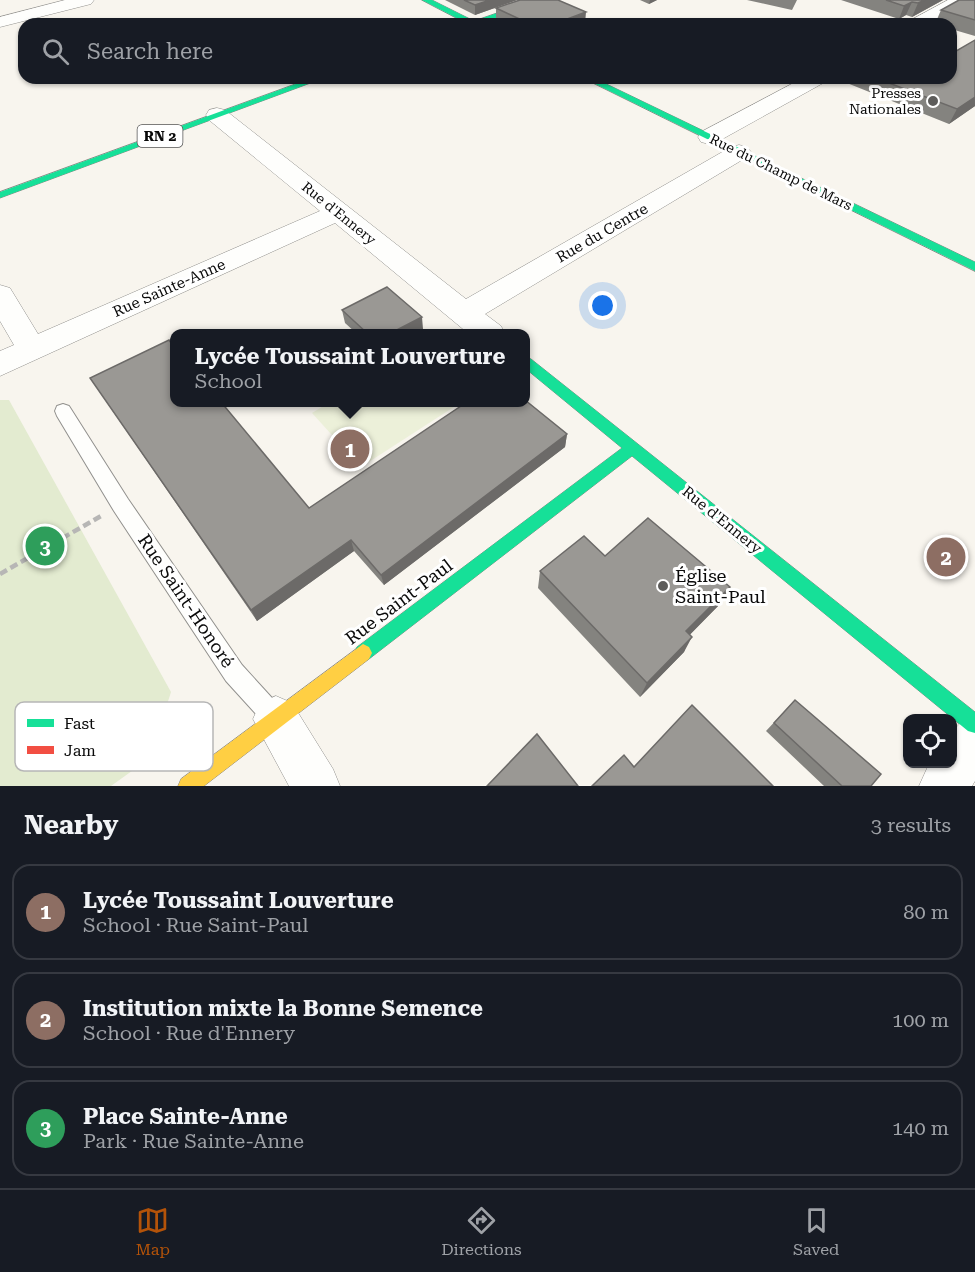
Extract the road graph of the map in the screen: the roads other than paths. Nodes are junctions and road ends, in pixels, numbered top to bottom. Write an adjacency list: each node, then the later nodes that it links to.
1 (85, 0): 8 (street)
2 (426, 0): 5 (street)
3 (541, 0): 6 (street)
4 (961, 0): 7 (street)
5 (462, 18)
6 (491, 18)
7 (928, 18)
8 (0, 22)
9 (303, 84): 12 (street, RN 2)
10 (599, 84): 13 (street, Rue du Champ de Mars)
11 (807, 84): 13 (street)
12 (217, 115): 15 (street, RN 2); 16 (street, Rue d'Ennery)
13 (709, 137): 14 (street, Rue du Champ de Mars)
14 (739, 152): 17 (street, Rue du Champ de Mars); 19 (street, Rue du Centre)
15 (0, 195)
16 (339, 212): 19 (street, Rue d'Ennery); 21 (street, Rue Sainte-Anne)
17 (975, 267)
18 (0, 295): 21 (street)
19 (464, 313): 20 (street, Rue d'Ennery)
20 (484, 329)
21 (32, 350): 22 (street, Rue Sainte-Anne)
22 (0, 364)
23 (530, 366): 25 (street, Rue d'Ennery)
24 (63, 411): 26 (lane, Rue Saint-Honoré)
25 (632, 447): 26 (street, Rue Saint-Paul); 27 (street, Rue d'Ennery)
26 (276, 719): 29 (street, Rue Saint-Paul); 32 (street, Rue Saint-Honoré)
27 (975, 724)
28 (975, 739): 33 (street)
29 (213, 767)
30 (208, 771): 31 (street, Rue Saint-Paul)
31 (188, 786)
32 (316, 786)
33 (943, 786)

